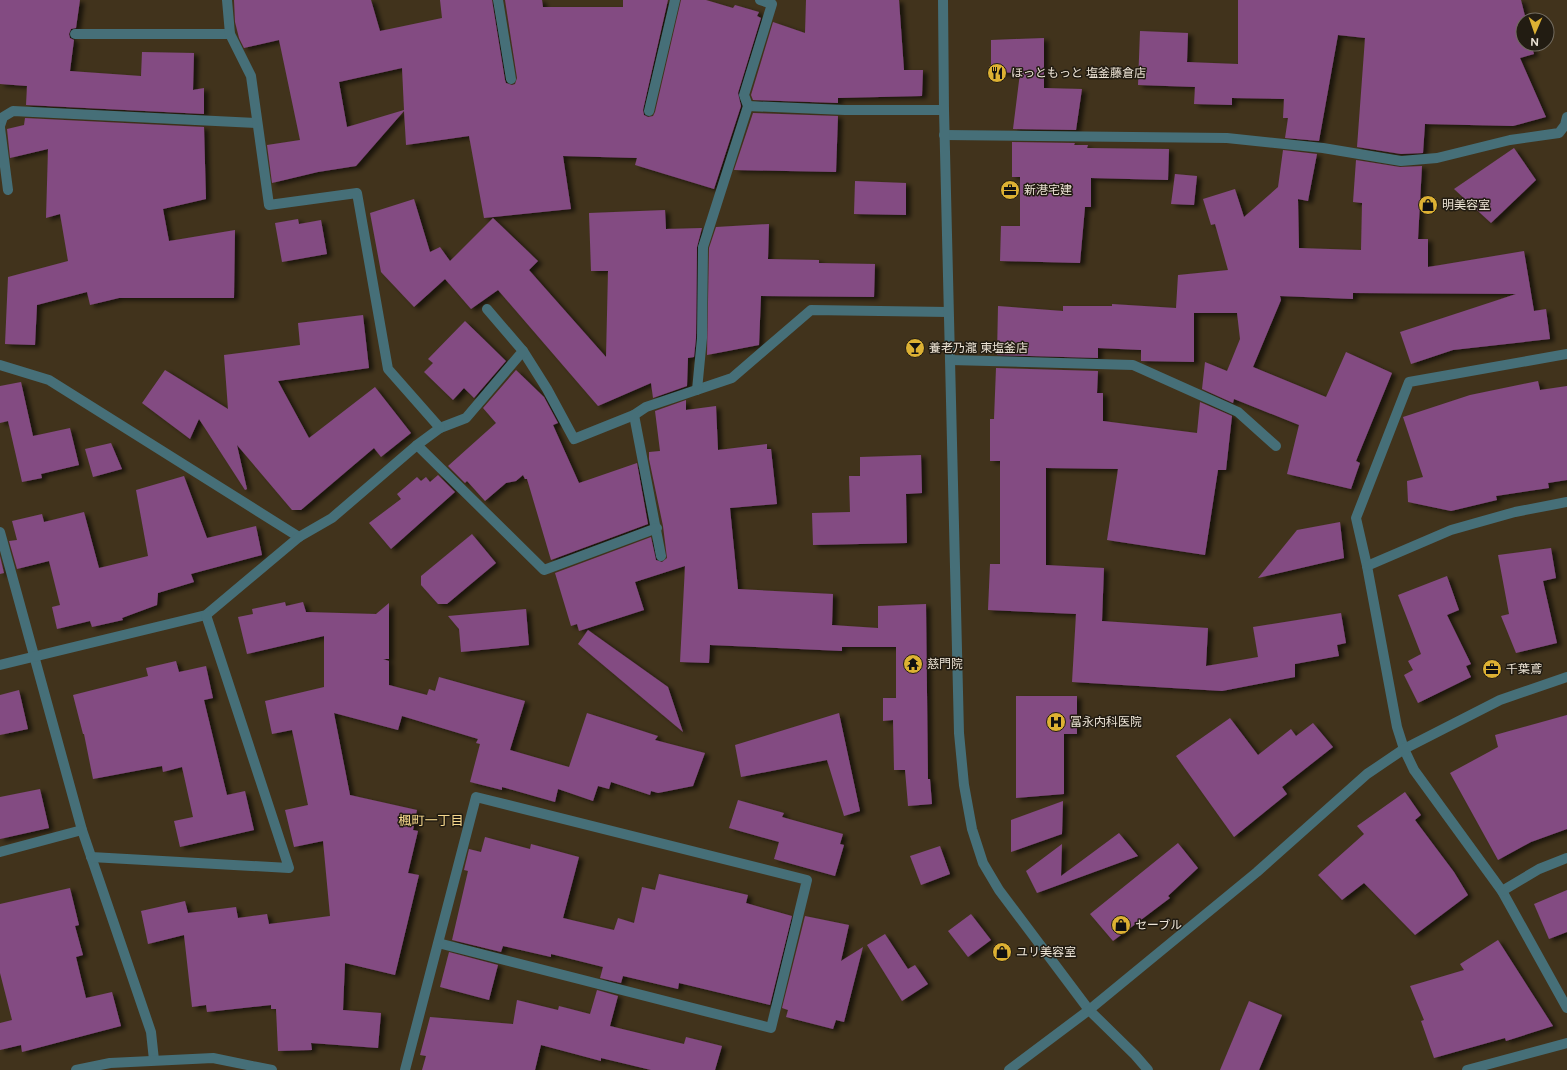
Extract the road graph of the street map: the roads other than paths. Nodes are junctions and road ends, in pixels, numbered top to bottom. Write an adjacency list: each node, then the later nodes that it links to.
1 (227, 0): 7 (street)
2 (498, 0): 8 (street)
3 (675, 0): 11 (street)
4 (760, 0): 9 (street)
5 (943, 0): 10 (street)
6 (75, 34): 7 (street)
7 (230, 34): 13 (street)
8 (511, 79)
9 (748, 106): 10 (street); 23 (street)
10 (944, 110): 15 (street)
11 (649, 111)
12 (1567, 117): 15 (street)
13 (257, 122): 14 (street); 25 (street)
14 (0, 127): 16 (street)
15 (944, 135): 18 (street)
16 (8, 190)
17 (487, 309): 19 (street)
18 (948, 312): 21 (street); 23 (street)
19 (523, 351): 24 (street); 25 (street)
20 (1567, 354): 33 (street)
21 (950, 360): 27 (street); 46 (street)
22 (0, 365): 31 (street)
23 (697, 390): 24 (street)
24 (634, 415): 29 (street)
25 (440, 428): 26 (street)
26 (417, 445): 29 (street); 31 (street)
27 (1276, 446)
28 (1567, 502): 33 (street)
29 (657, 528): 32 (street)
30 (0, 532): 35 (street)
31 (299, 538): 34 (street)
32 (661, 556)
33 (1367, 566): 38 (street)
34 (206, 615): 35 (street); 41 (street)
35 (33, 656): 36 (street); 39 (street)
36 (0, 665)
37 (1567, 677): 38 (street)
38 (1404, 749): 43 (street); 46 (street)
39 (82, 830): 40 (street); 41 (street)
40 (0, 852)
41 (91, 857): 48 (street)
42 (1567, 858): 43 (street)
43 (1502, 891): 45 (street)
44 (438, 943): 44 (street); 51 (street)
45 (1567, 1008)
46 (1089, 1010): 52 (street); 53 (street)
47 (1567, 1042): 54 (street)
48 (154, 1060): 49 (street); 50 (street)
49 (76, 1070)
50 (272, 1070)
51 (405, 1070)
52 (1009, 1070)
53 (1148, 1070)
54 (1467, 1070)

